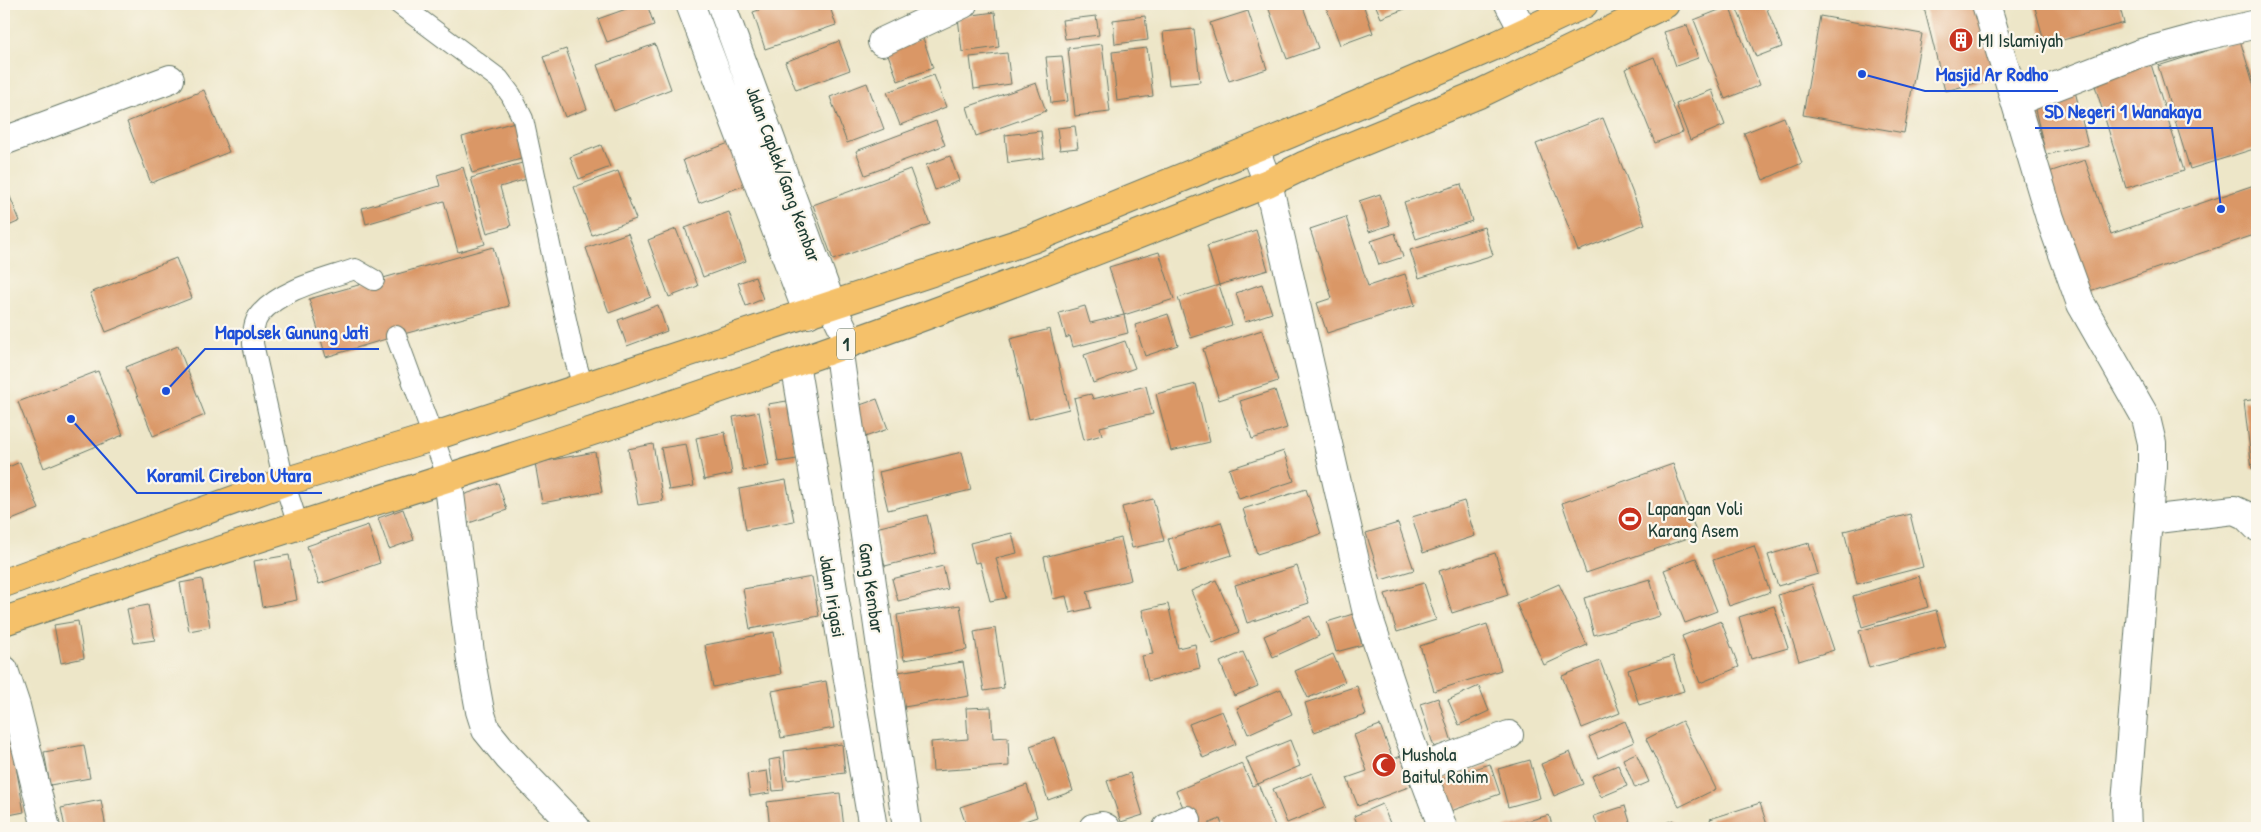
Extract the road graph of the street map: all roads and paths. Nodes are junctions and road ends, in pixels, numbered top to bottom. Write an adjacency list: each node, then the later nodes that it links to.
1 (399, 4): 22 (lane)
2 (690, 4): 18 (street)
3 (721, 4): 18 (street, Jalan Caplek/Gang Kembar)
4 (963, 4): 11 (street)
5 (1509, 4): 10 (street)
6 (1584, 4): 10 (highway, 1)
7 (1665, 4): 16 (highway, 1)
8 (1986, 4): 13 (street)
9 (2257, 24): 13 (street)
10 (1524, 32): 15 (highway, 1)
11 (882, 42)
12 (170, 80): 14 (street)
13 (2015, 102): 26 (street)
14 (4, 141)
15 (1255, 148): 16 (street); 18 (highway, 1)
16 (1268, 183): 20 (highway, 1); 35 (street)
17 (374, 280): 25 (lane)
18 (820, 310): 20 (street, Jalan Caplek/Gang Kembar); 22 (highway, 1)
19 (396, 336): 23 (lane)
20 (844, 345): 21 (highway, 1); 39 (street, Gang Kembar)
21 (795, 363): 24 (highway, 1); 38 (street, Jalan Irigasi)
22 (583, 386): 23 (highway, 1)
23 (432, 437): 24 (lane); 25 (highway, 1)
24 (448, 478): 27 (highway, 1); 37 (street)
25 (284, 482): 27 (lane); 29 (highway, 1)
26 (2148, 520): 28 (street); 43 (street)
27 (298, 525): 30 (highway, 1)
28 (2257, 527)
29 (157, 528): 30 (highway); 31 (highway, 1)
30 (172, 565): 32 (highway, 1)
31 (4, 583)
32 (4, 621)
33 (4, 670): 36 (street)
34 (1509, 735): 35 (street)
35 (1420, 768): 42 (street)
36 (46, 828)
37 (576, 828)
38 (873, 828)
39 (907, 828)
40 (1093, 828): 41 (street)
41 (1106, 828)
42 (1443, 828)
43 (2127, 828)

